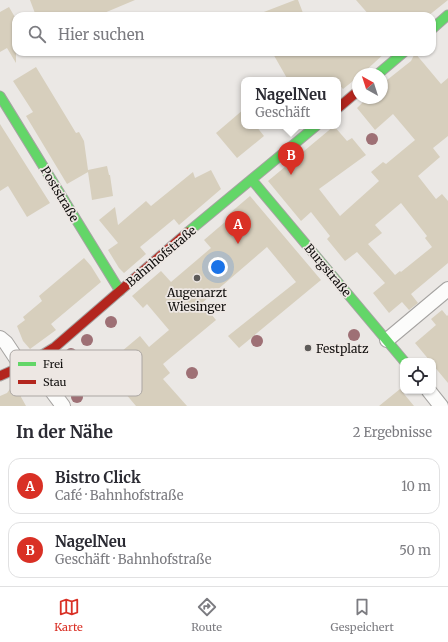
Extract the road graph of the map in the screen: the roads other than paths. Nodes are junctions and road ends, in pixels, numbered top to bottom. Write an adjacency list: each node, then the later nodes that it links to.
1 (448, 15): 2 (street)
2 (436, 26)
3 (399, 56): 4 (street)
4 (385, 68)
5 (0, 96): 11 (street, Poststraße)
6 (352, 96): 7 (street)
7 (341, 105)
8 (312, 129): 9 (street, Bahnhofstraße)
9 (252, 180): 11 (street, Bahnhofstraße); 13 (street, Burgstraße)
10 (448, 289): 13 (street)
11 (120, 291): 15 (street, Bahnhofstraße)
12 (0, 338): 14 (street)
13 (387, 340): 16 (street, Burgstraße)
14 (13, 350)
15 (52, 350)
16 (402, 358)
17 (10, 372): 18 (street, Bahnhofstraße)
18 (0, 376)
19 (432, 394): 22 (street)
20 (54, 396): 21 (street)
21 (63, 406)
22 (442, 406)

